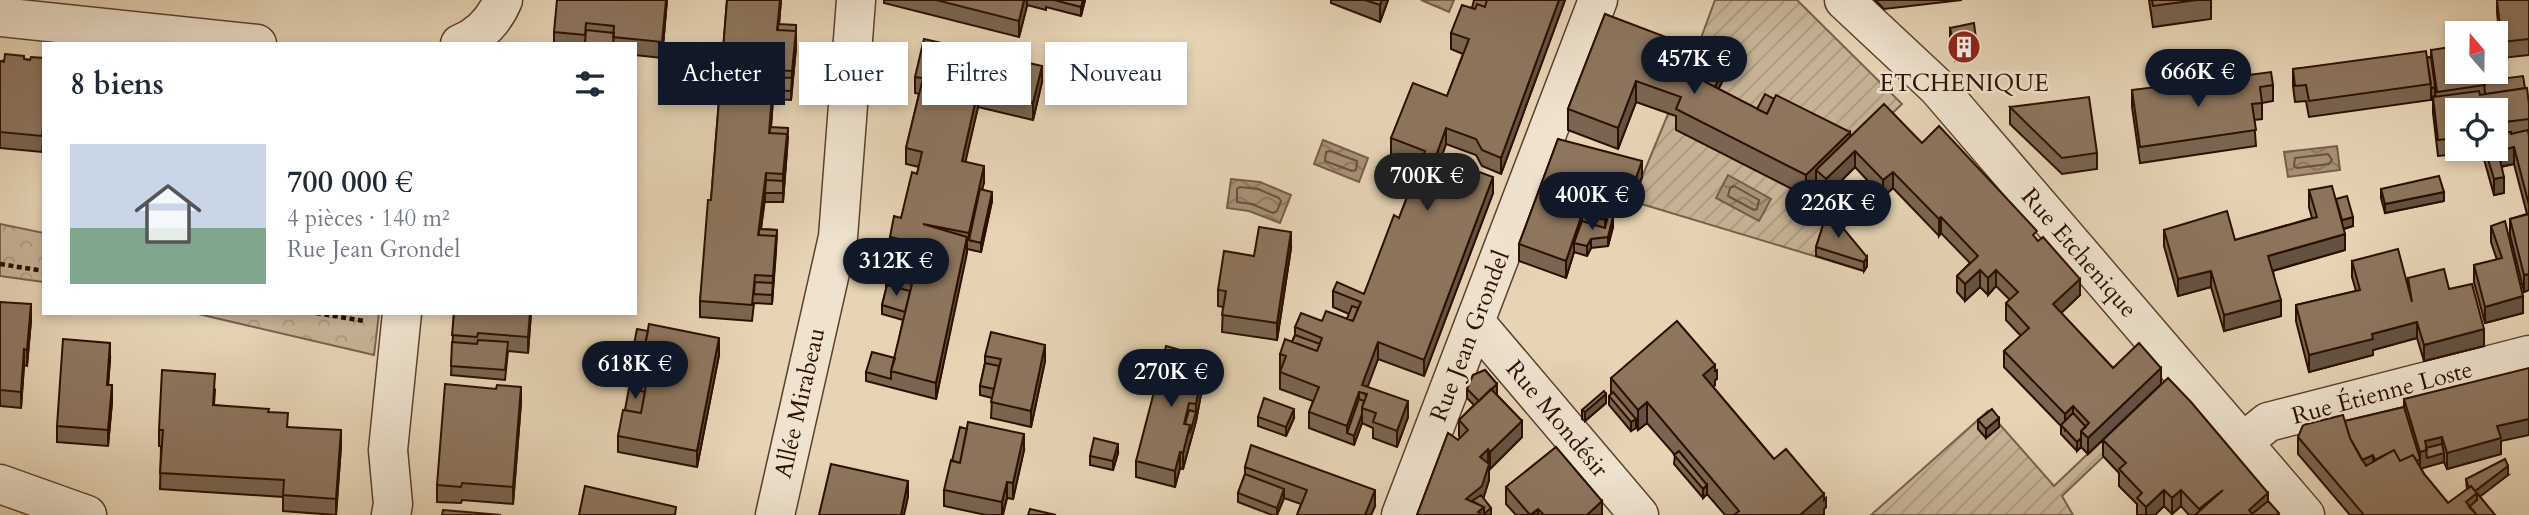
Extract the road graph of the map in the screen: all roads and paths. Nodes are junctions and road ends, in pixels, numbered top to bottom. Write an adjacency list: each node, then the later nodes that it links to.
1 (503, 0): 7 (street)
2 (856, 0): 17 (street, Allée Mirabeau)
3 (1598, 0): 11 (street, Rue Jean Grondel)
4 (1844, 0): 13 (street, Rue Etchenique)
5 (0, 17): 6 (street)
6 (238, 42)
7 (465, 42)
8 (0, 264): 9 (path)
9 (42, 271)
10 (402, 315): 16 (street)
11 (1475, 322): 18 (street, Rue Jean Grondel); 19 (street, Rue Mondésir)
12 (2529, 355): 13 (street, Rue Étienne Loste)
13 (2242, 443): 20 (street, Rue Etchenique)
14 (0, 484): 15 (street)
15 (87, 515)
16 (391, 515)
17 (775, 515)
18 (1401, 515)
19 (1639, 515)
20 (2305, 515)

